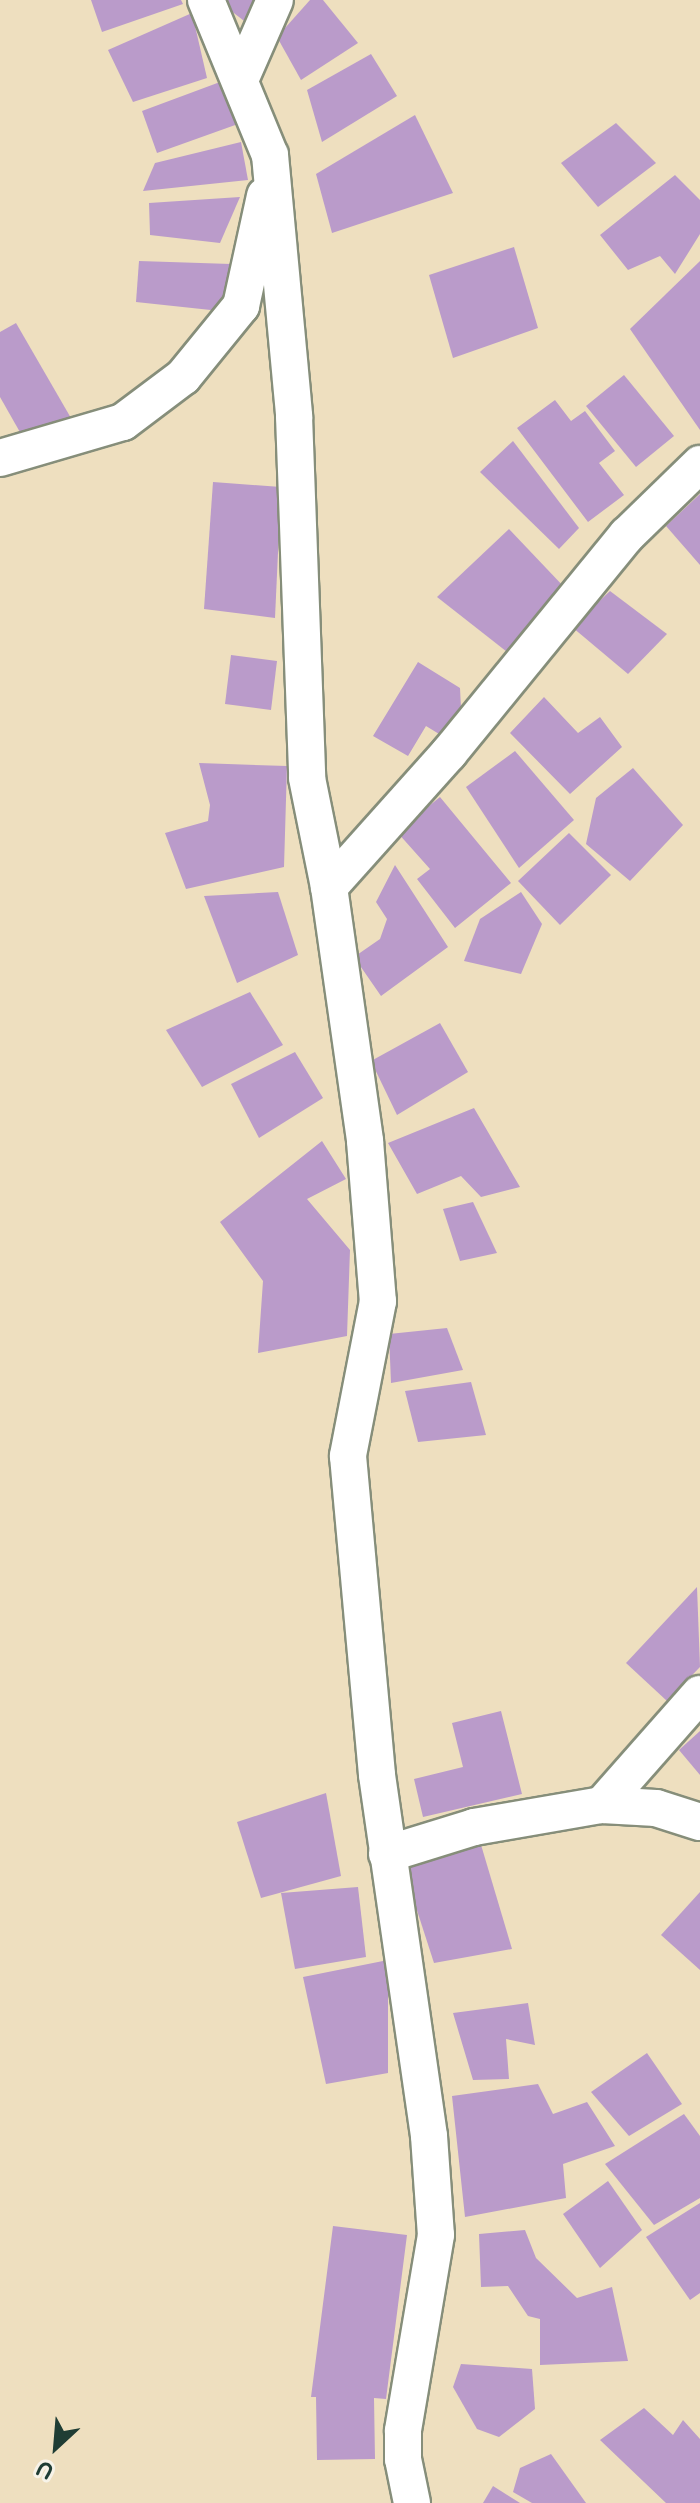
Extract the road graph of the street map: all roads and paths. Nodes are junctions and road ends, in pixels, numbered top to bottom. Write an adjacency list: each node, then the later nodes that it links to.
1 (206, 0): 3 (street)
2 (275, 0): 3 (street)
3 (240, 80): 4 (street)
4 (270, 155): 5 (street); 7 (street)
5 (0, 458)
6 (700, 464): 7 (street)
7 (329, 887): 11 (street)
8 (700, 1694): 9 (street)
9 (602, 1805): 10 (street); 11 (street)
10 (700, 1822)
11 (387, 1854): 12 (street)
12 (412, 2503)

